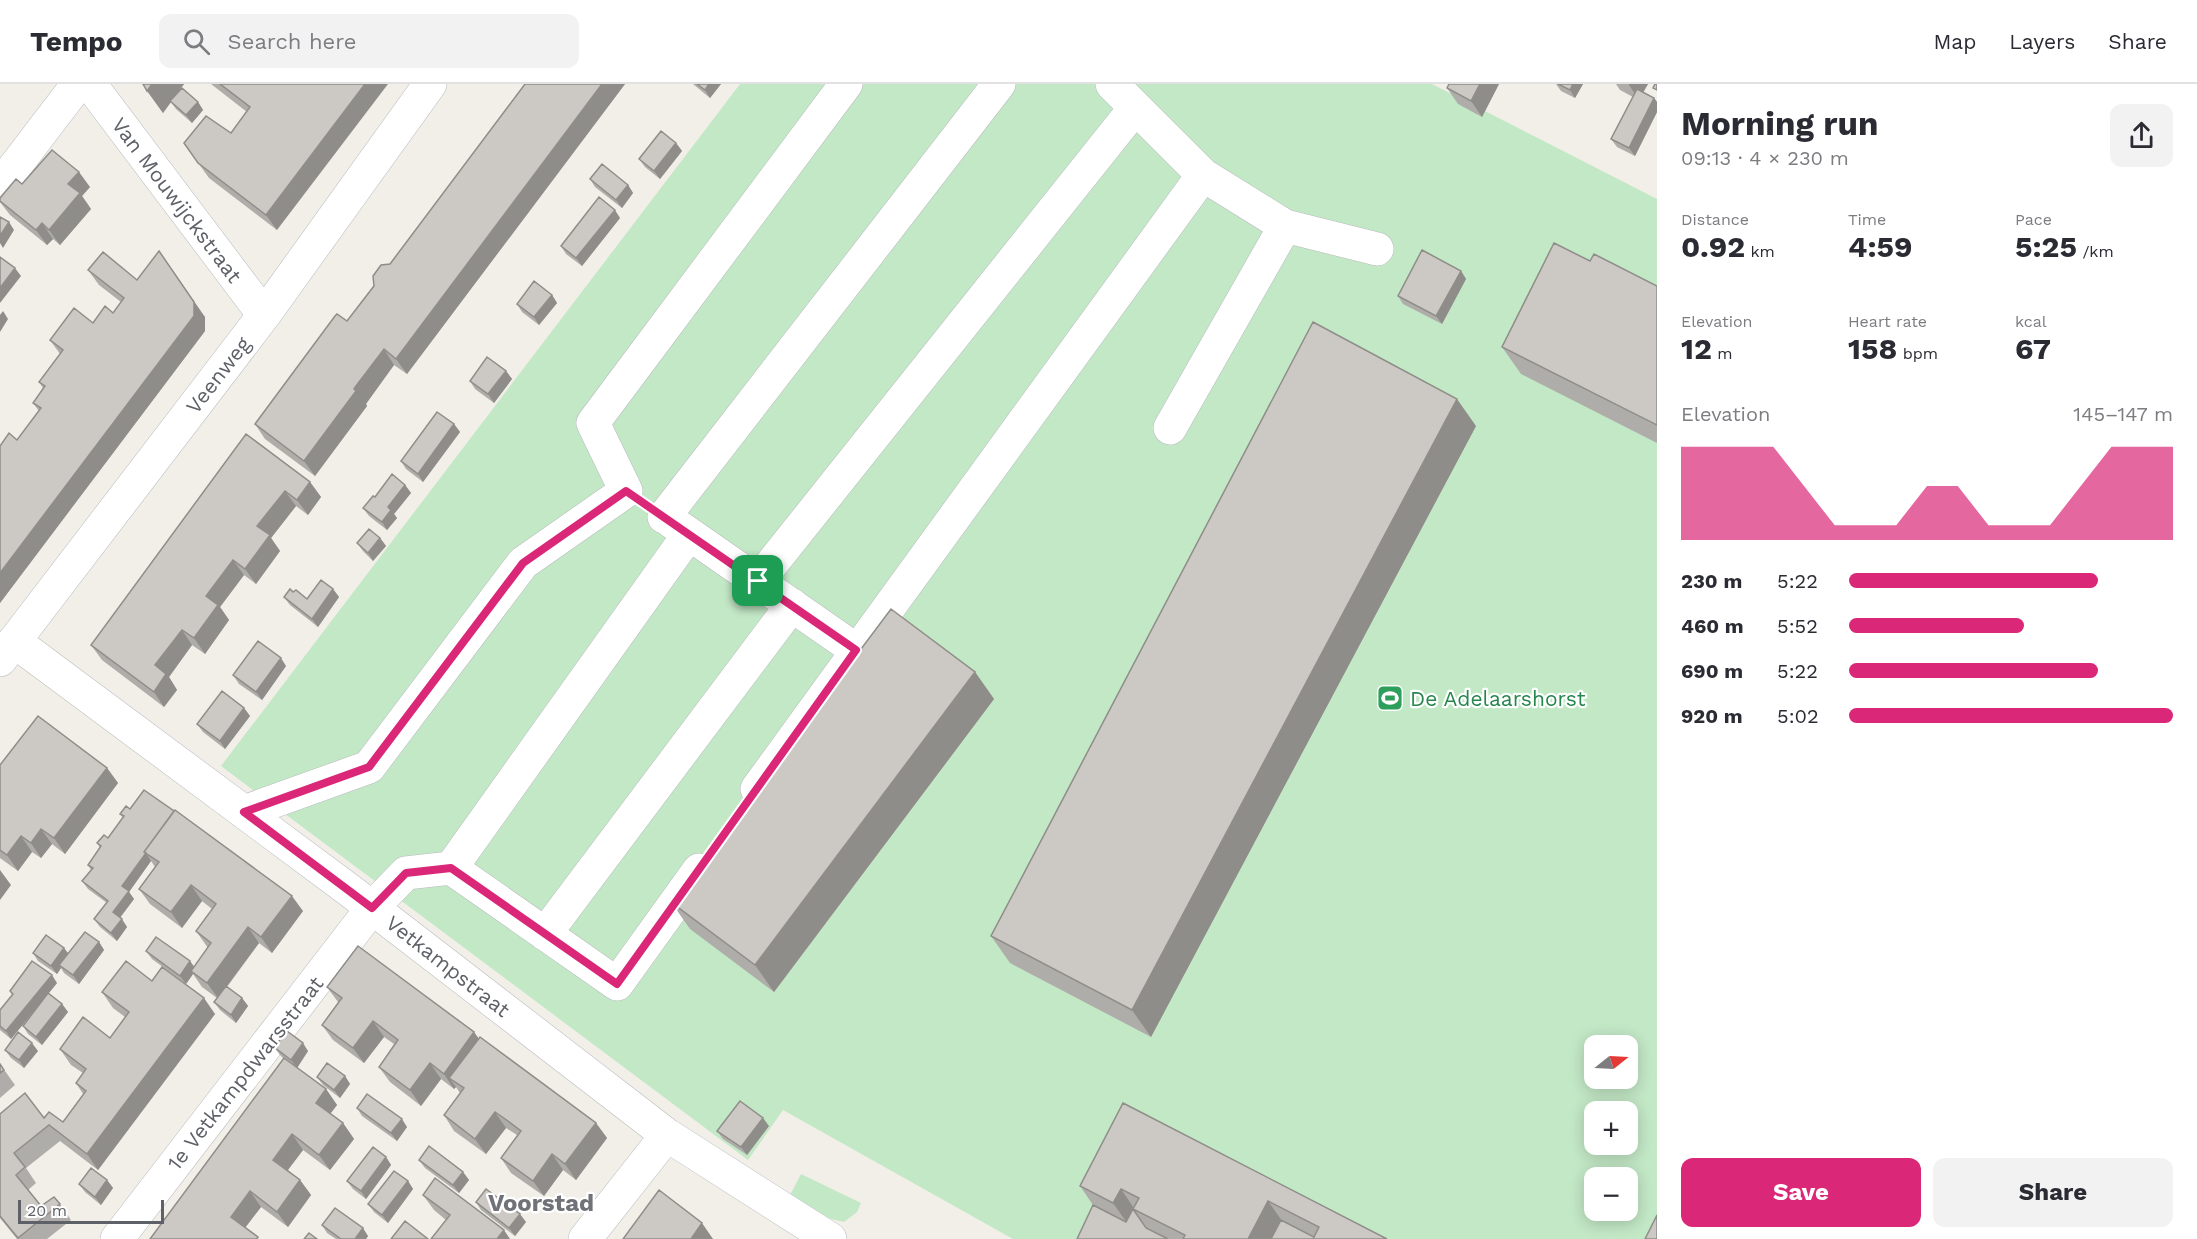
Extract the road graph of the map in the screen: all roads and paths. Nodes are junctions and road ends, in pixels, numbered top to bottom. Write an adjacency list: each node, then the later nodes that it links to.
1 (78, 84): 9 (street)
2 (90, 84): 12 (street, Van Mouwijckstraat)
3 (430, 84): 12 (street, Veenweg)
4 (846, 84): 14 (street)
5 (999, 84): 15 (street)
6 (1112, 84): 7 (street)
7 (1135, 108): 8 (street); 16 (street)
8 (1203, 175): 10 (street); 18 (street)
9 (0, 186)
10 (1285, 226): 11 (street); 13 (street)
11 (1377, 249)
12 (264, 315): 19 (street, Veenweg)
13 (1170, 428)
14 (626, 491): 15 (street); 20 (street)
15 (677, 525): 16 (street); 23 (street)
16 (758, 581): 17 (street)
17 (792, 605): 18 (street); 25 (street)
18 (856, 650): 21 (street)
19 (7, 651): 20 (street, Vetkampstraat)
20 (244, 812): 24 (street, Vetkampstraat)
21 (740, 812)
22 (713, 850): 25 (street)
23 (451, 868): 24 (street, 1e Vetkampdwarsstraat); 25 (street)
24 (372, 908): 26 (street, Vetkampstraat); 27 (street, 1e Vetkampdwarsstraat)
25 (546, 934)
26 (667, 1135): 28 (street); 29 (street, Vetkampstraat)
27 (117, 1239)
28 (585, 1239)
29 (830, 1239)

